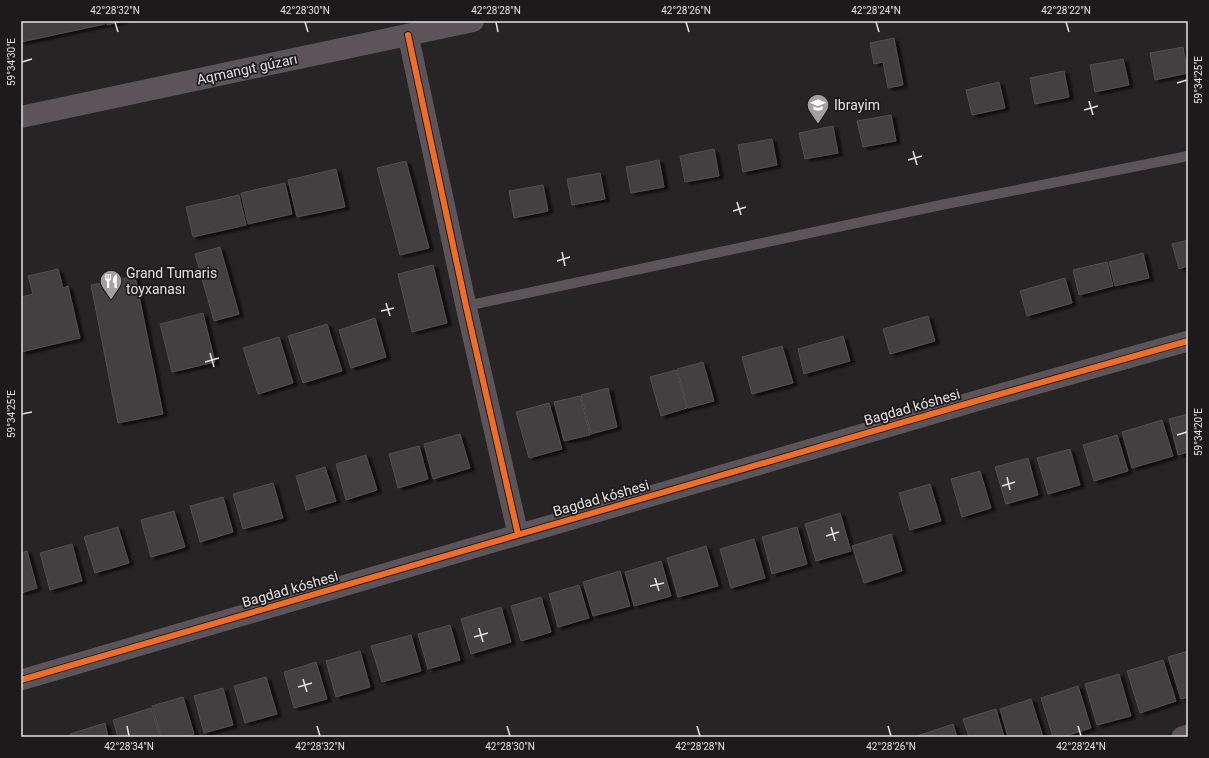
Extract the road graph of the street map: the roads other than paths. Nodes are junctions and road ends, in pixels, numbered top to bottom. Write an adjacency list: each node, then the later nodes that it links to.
1 (473, 21): 2 (street, Aqmangıt gúzarı)
2 (408, 35): 3 (street, Aqmangıt gúzarı); 5 (street)
3 (21, 117)
4 (1188, 156): 5 (lane)
5 (466, 306): 7 (street)
6 (1188, 341): 7 (street, Bagdad kóshesi)
7 (518, 534): 8 (street, Bagdad kóshesi)
8 (21, 680)
9 (1188, 735): 10 (street)
10 (1182, 737)

